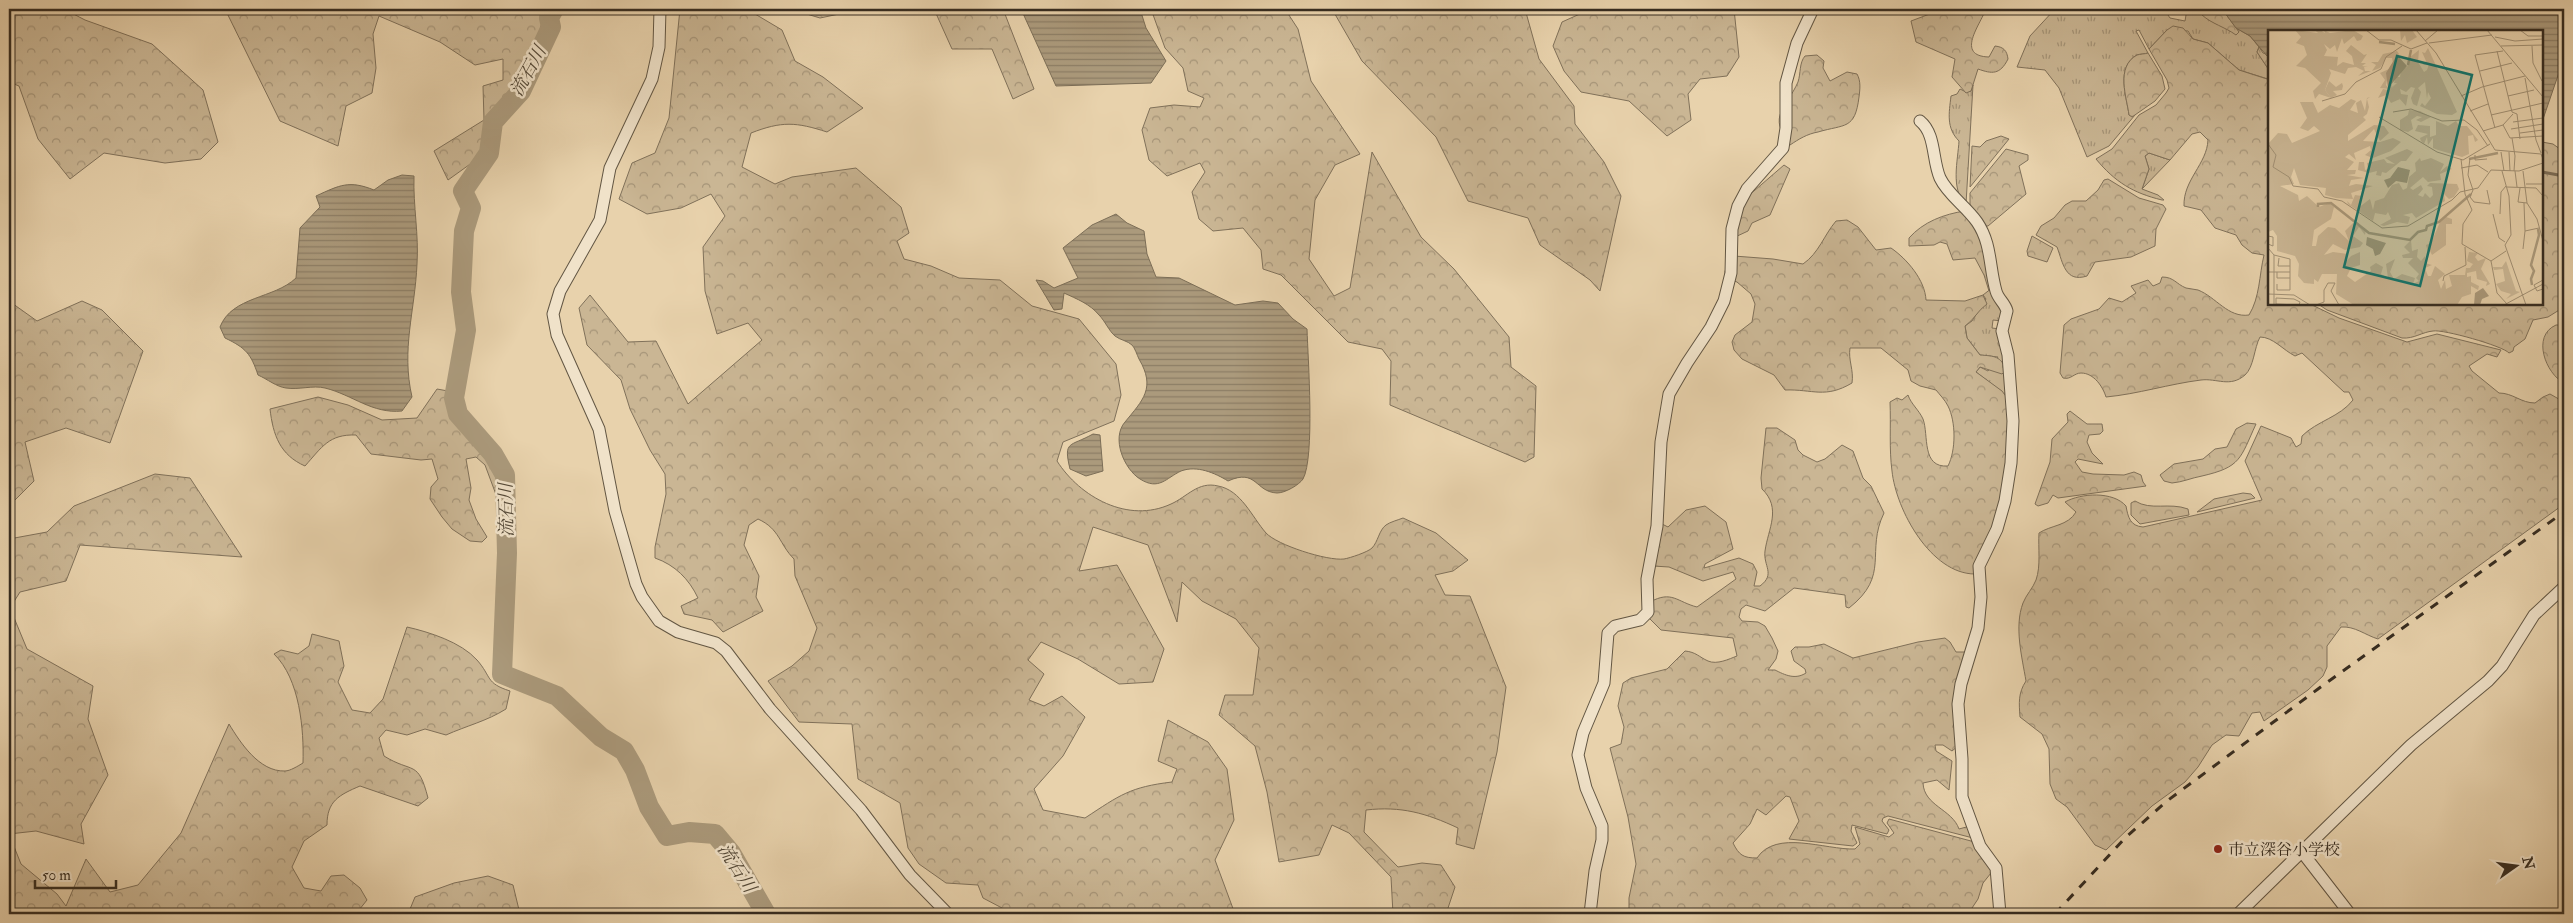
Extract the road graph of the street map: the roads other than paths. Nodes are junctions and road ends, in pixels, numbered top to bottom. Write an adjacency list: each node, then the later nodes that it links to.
1 (660, 9): 6 (street)
2 (1813, 9): 7 (street)
3 (1920, 121): 8 (street)
4 (2564, 587): 5 (street)
5 (2302, 852): 9 (street); 10 (street)
6 (948, 914)
7 (1590, 914)
8 (2000, 914)
9 (2238, 914)
10 (2350, 914)

